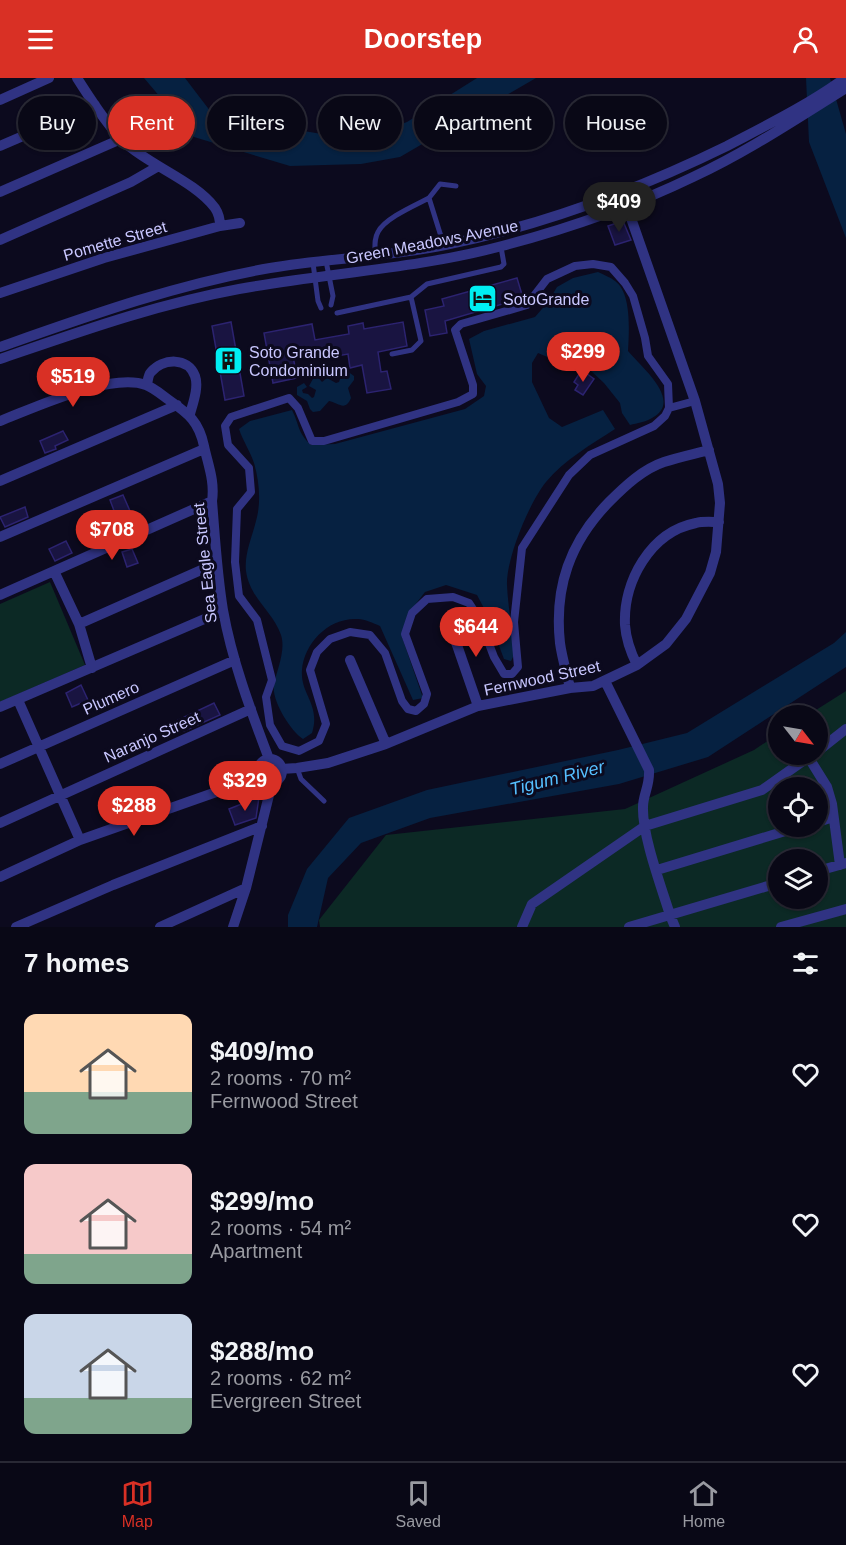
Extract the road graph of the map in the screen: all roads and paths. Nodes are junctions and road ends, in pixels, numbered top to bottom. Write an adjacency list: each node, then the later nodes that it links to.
1 (49, 78): 5 (street)
2 (77, 78): 4 (street)
3 (844, 84): 7 (street, Green Meadows Avenue)
4 (89, 96)
5 (0, 100)
6 (96, 106): 8 (street)
7 (790, 118): 10 (street, Green Meadows Avenue); 14 (street, Green Meadows Avenue)
8 (108, 122)
9 (18, 138): 12 (street)
10 (734, 142): 14 (street); 18 (street, Green Meadows Avenue)
11 (108, 145): 17 (street)
12 (0, 146)
13 (136, 150): 15 (street)
14 (738, 153): 20 (street, Green Meadows Avenue)
15 (157, 166): 22 (street); 23 (street)
16 (456, 186): 19 (lane)
17 (0, 192)
18 (622, 192): 20 (street, Fernwood Street); 24 (street, Green Meadows Avenue)
19 (429, 198): 24 (lane); 26 (lane)
20 (627, 205): 25 (street, Green Meadows Avenue); 40 (street, Fernwood Street)
21 (240, 223): 22 (street, Pomette Street)
22 (220, 226): 31 (street, Pomette Street)
23 (0, 240)
24 (444, 246): 26 (street, Green Meadows Avenue)
25 (501, 247): 29 (street, Green Meadows Avenue); 32 (lane)
26 (375, 255): 27 (street, Green Meadows Avenue)
27 (326, 261): 28 (street, Green Meadows Avenue); 29 (lane)
28 (313, 263): 30 (lane); 36 (street, Green Meadows Avenue)
29 (330, 276): 30 (street, Green Meadows Avenue); 33 (lane)
30 (315, 279): 34 (lane); 38 (street, Green Meadows Avenue)
31 (0, 293)
32 (411, 297): 35 (lane); 37 (lane)
33 (331, 305)
34 (321, 308)
35 (337, 313)
36 (0, 347)
37 (392, 354)
38 (0, 359)
39 (147, 385): 41 (street, Sea Eagle Street); 43 (street); 44 (street)
40 (695, 401): 42 (street); 46 (street, Fernwood Street)
41 (177, 405): 43 (street, Sea Eagle Street); 47 (street)
42 (669, 408): 42 (street)
43 (190, 414): 45 (street, Sea Eagle Street)
44 (0, 422)
45 (204, 449): 48 (street, Sea Eagle Street); 50 (street)
46 (709, 450): 49 (street, Fernwood Street); 62 (street)
47 (0, 481)
48 (212, 501): 51 (street, Sea Eagle Street); 52 (street)
49 (719, 522): 59 (street, Fernwood Street); 59 (street)
50 (0, 537)
51 (217, 563): 54 (street, Sea Eagle Street); 56 (street)
52 (54, 571): 53 (street); 56 (street)
53 (0, 595)
54 (223, 611): 57 (street, Sea Eagle Street); 60 (street)
55 (448, 620): 64 (street)
56 (79, 624): 60 (street)
57 (235, 660): 66 (street, Sea Eagle Street); 70 (street, Plumero)
58 (350, 660): 69 (street)
59 (637, 665): 61 (street, Fernwood Street)
60 (92, 668): 63 (street)
61 (605, 681): 62 (street, Fernwood Street); 85 (street)
62 (570, 688): 64 (street, Fernwood Street)
63 (18, 700): 65 (street); 70 (street)
64 (478, 706): 69 (street, Fernwood Street)
65 (0, 707)
66 (250, 709): 71 (street, Sea Eagle Street); 79 (street, Naranjo Street)
67 (846, 729): 68 (street)
68 (828, 743)
69 (386, 744): 76 (street, Fernwood Street)
70 (38, 747): 72 (street, Plumero); 79 (street)
71 (269, 759): 75 (street); 77 (street)
72 (0, 764)
73 (797, 765): 85 (street)
74 (818, 765): 81 (street)
75 (281, 768): 76 (street, Fernwood Street); 78 (street)
76 (297, 768): 80 (lane)
77 (258, 774): 78 (street); 87 (street)
78 (272, 783): 84 (street)
79 (59, 795): 83 (street, Naranjo Street); 87 (street)
80 (324, 801)
81 (833, 817): 82 (street); 88 (street)
82 (828, 819)
83 (0, 823)
84 (262, 826): 93 (street); 96 (street)
85 (645, 826): 90 (street); 99 (street)
86 (768, 836): 90 (street)
87 (80, 840): 91 (street)
88 (843, 864): 89 (street)
89 (828, 869)
90 (657, 870): 95 (street)
91 (0, 877)
92 (768, 886): 95 (street)
93 (246, 888): 97 (street); 98 (street)
94 (846, 909): 102 (street)
95 (670, 915): 100 (street); 101 (street)
96 (16, 927)
97 (159, 927)
98 (233, 927)
99 (522, 927)
100 (629, 927)
101 (675, 927)
102 (781, 927)

